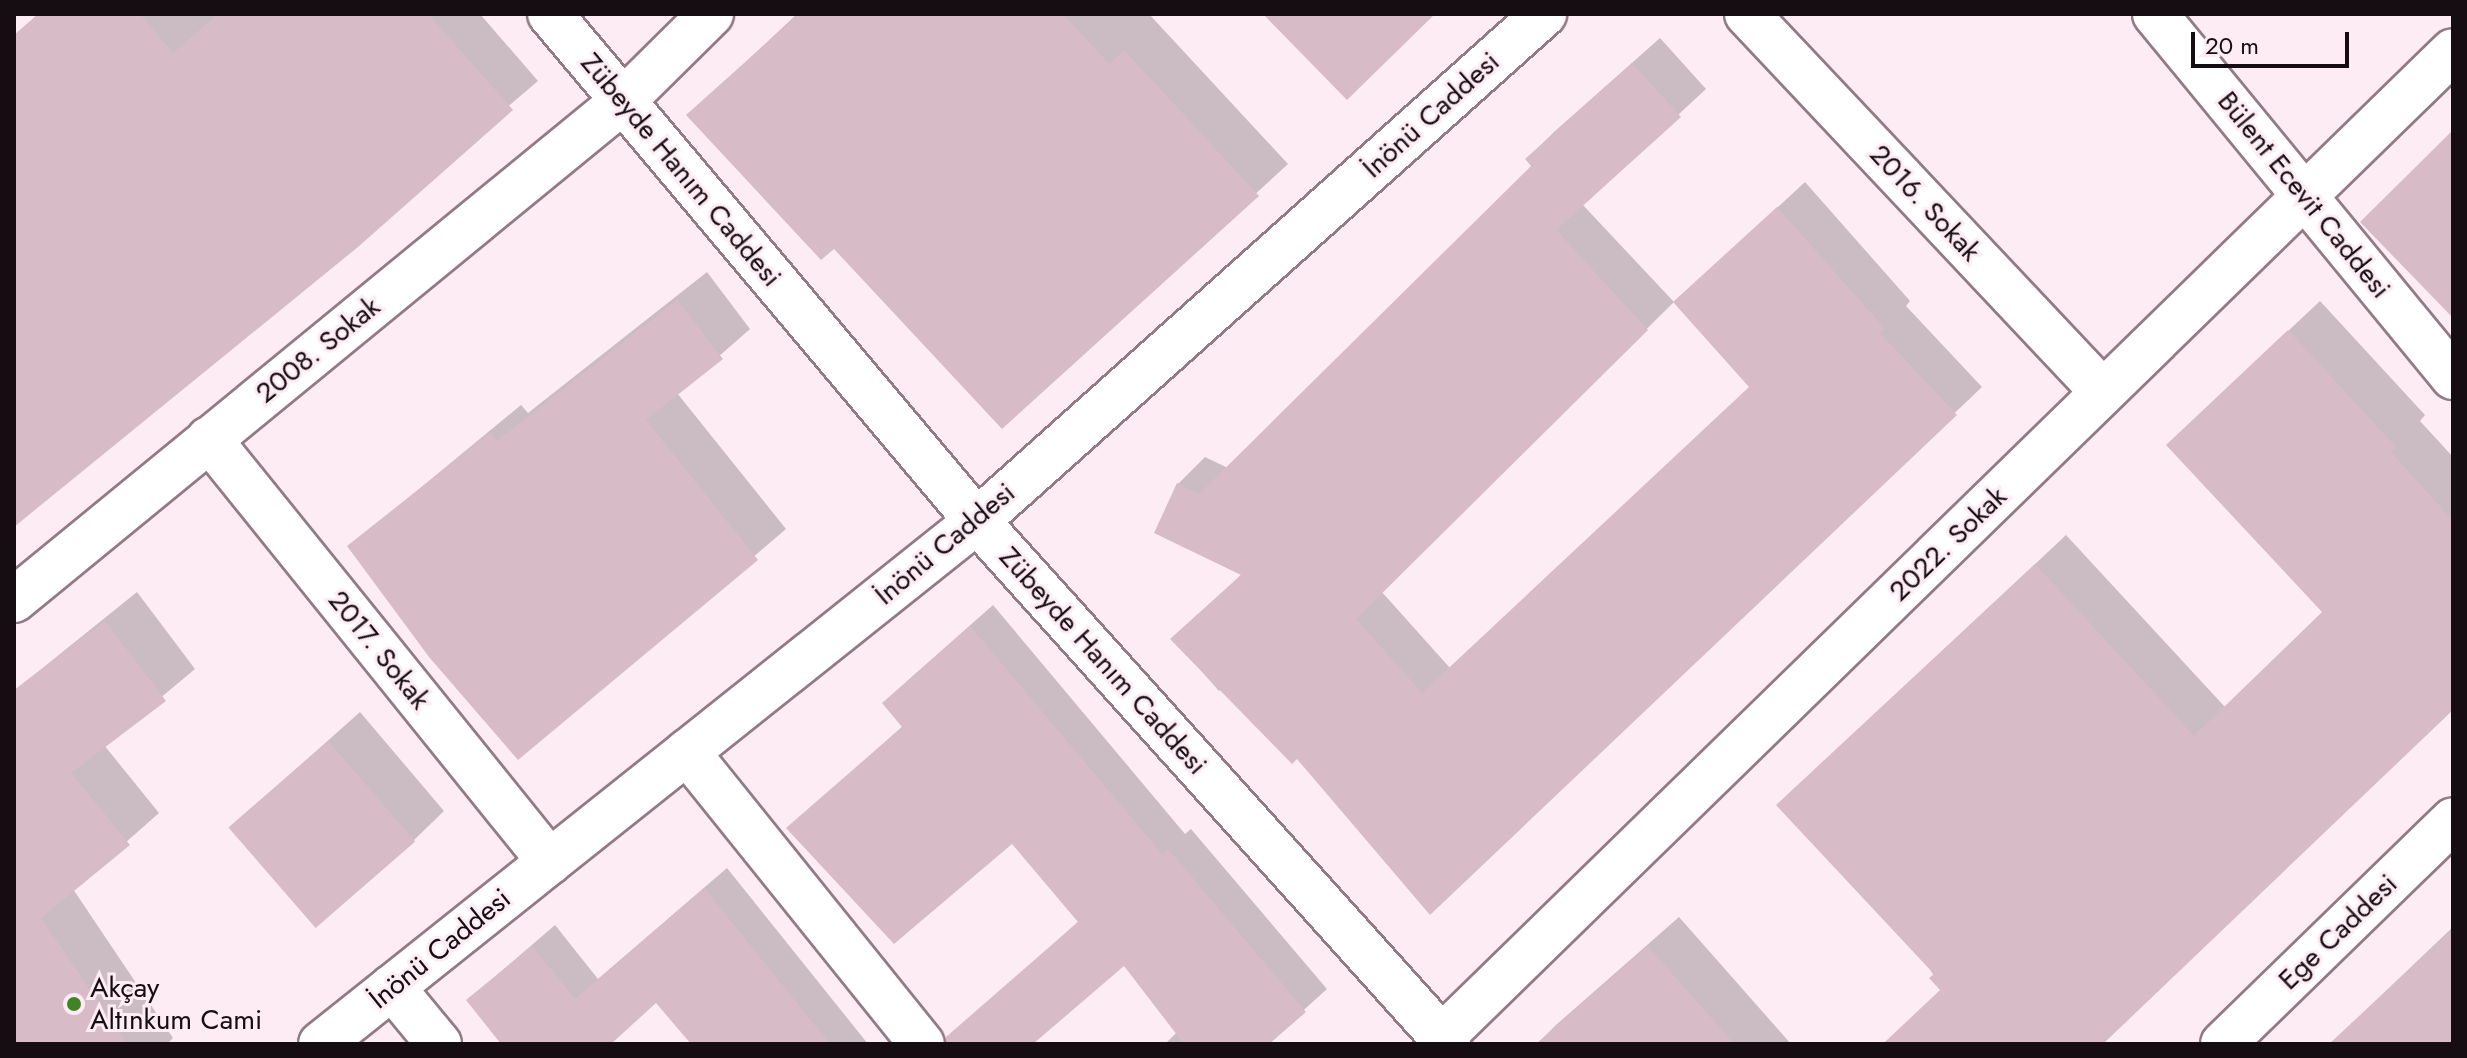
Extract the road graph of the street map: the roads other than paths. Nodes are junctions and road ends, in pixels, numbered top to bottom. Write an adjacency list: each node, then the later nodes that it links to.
1 (550, 14): 7 (street, Zübeyde Hanım Caddesi)
2 (711, 14): 7 (street, 2008. Sokak)
3 (1544, 14): 12 (street, İnönü Caddesi)
4 (1747, 14): 10 (street, 2016. Sokak)
5 (2155, 14): 8 (street, Bülent Ecevit Caddesi)
6 (2453, 51): 8 (street, 2022. Sokak)
7 (623, 101): 11 (street, 2008. Sokak); 12 (street, Zübeyde Hanım Caddesi)
8 (2306, 195): 9 (street, Bülent Ecevit Caddesi); 10 (street, 2022. Sokak)
9 (2453, 377)
10 (2103, 392): 18 (street, 2022. Sokak)
11 (209, 439): 13 (street, 2008. Sokak); 16 (street, 2017. Sokak)
12 (977, 521): 14 (street, İnönü Caddesi); 18 (street, Zübeyde Hanım Caddesi)
13 (14, 600)
14 (687, 752): 16 (street, İnönü Caddesi); 21 (street)
15 (2453, 820): 22 (street, Ege Caddesi)
16 (550, 862): 17 (street, İnönü Caddesi)
17 (392, 987): 19 (street, İnönü Caddesi); 20 (street)
18 (1445, 1041)
19 (321, 1044)
20 (439, 1044)
21 (922, 1044)
22 (2223, 1044)

